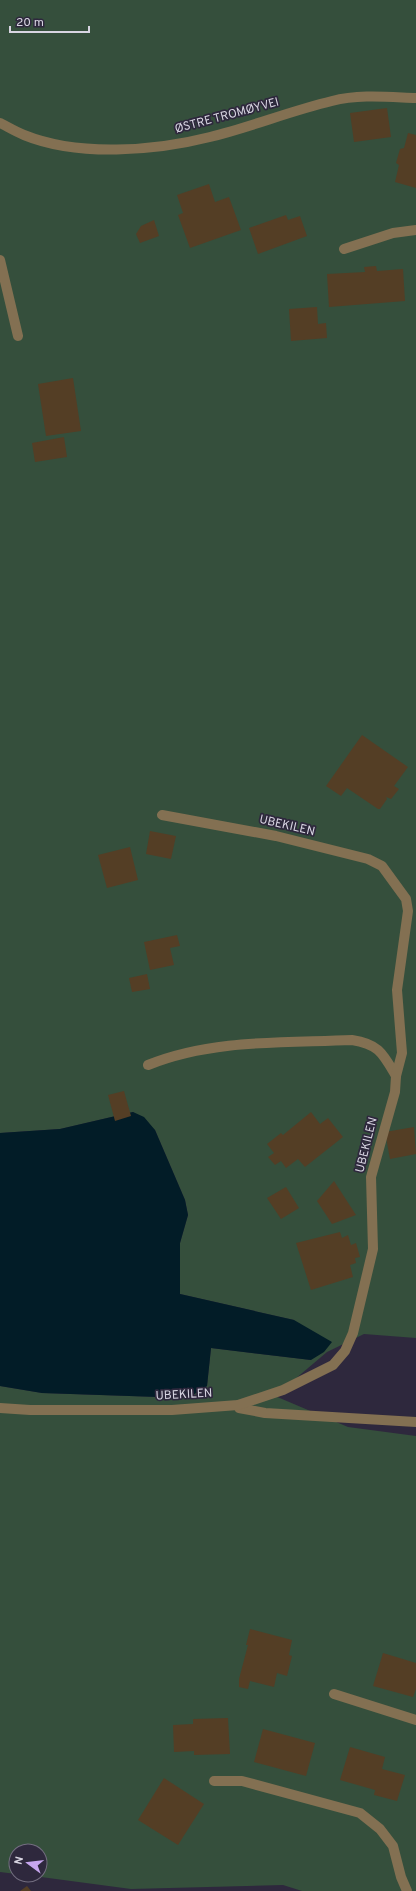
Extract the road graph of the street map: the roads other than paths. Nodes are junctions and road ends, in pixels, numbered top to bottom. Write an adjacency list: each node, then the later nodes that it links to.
1 (416, 98): 2 (street, ØSTRE TROMØYVEI)
2 (0, 123)
3 (416, 230): 4 (street)
4 (344, 249)
5 (0, 260): 6 (street)
6 (18, 336)
7 (162, 815): 9 (street, UBEKILEN)
8 (148, 1066): 9 (street)
9 (396, 1076): 10 (street, UBEKILEN)
10 (238, 1405): 11 (street, UBEKILEN); 12 (street)
11 (0, 1408)
12 (416, 1422)
13 (334, 1694): 14 (street)
14 (416, 1720)
15 (214, 1781): 16 (street)
16 (407, 1891)

